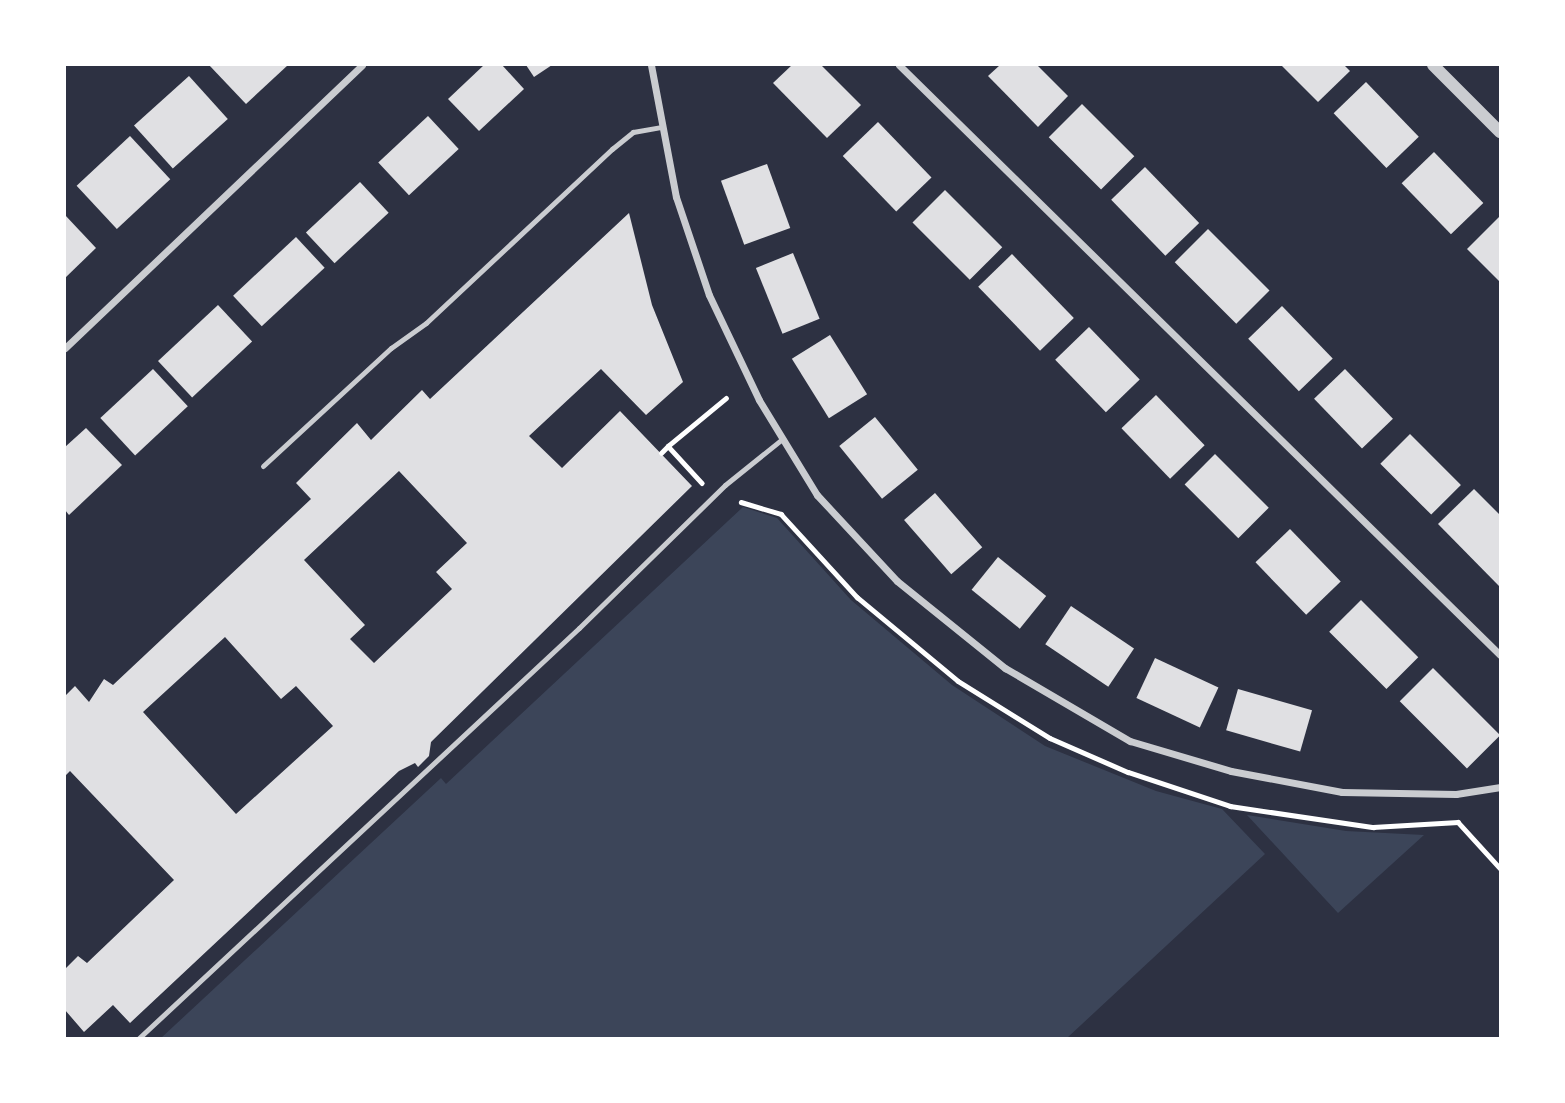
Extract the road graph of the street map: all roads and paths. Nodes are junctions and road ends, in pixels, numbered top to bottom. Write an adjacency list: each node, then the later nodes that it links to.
1 (362, 65): 7 (street)
2 (652, 65): 5 (street)
3 (899, 65): 14 (street)
4 (1433, 65): 6 (street)
5 (661, 127): 9 (street); 12 (lane)
6 (1500, 132)
7 (65, 348)
8 (726, 398): 10 (path)
9 (781, 440): 13 (lane); 15 (street)
10 (668, 446): 11 (path); 13 (path)
11 (661, 453)
12 (264, 466)
13 (714, 496): 16 (lane)
14 (1500, 655)
15 (1500, 787)
16 (139, 1038)

